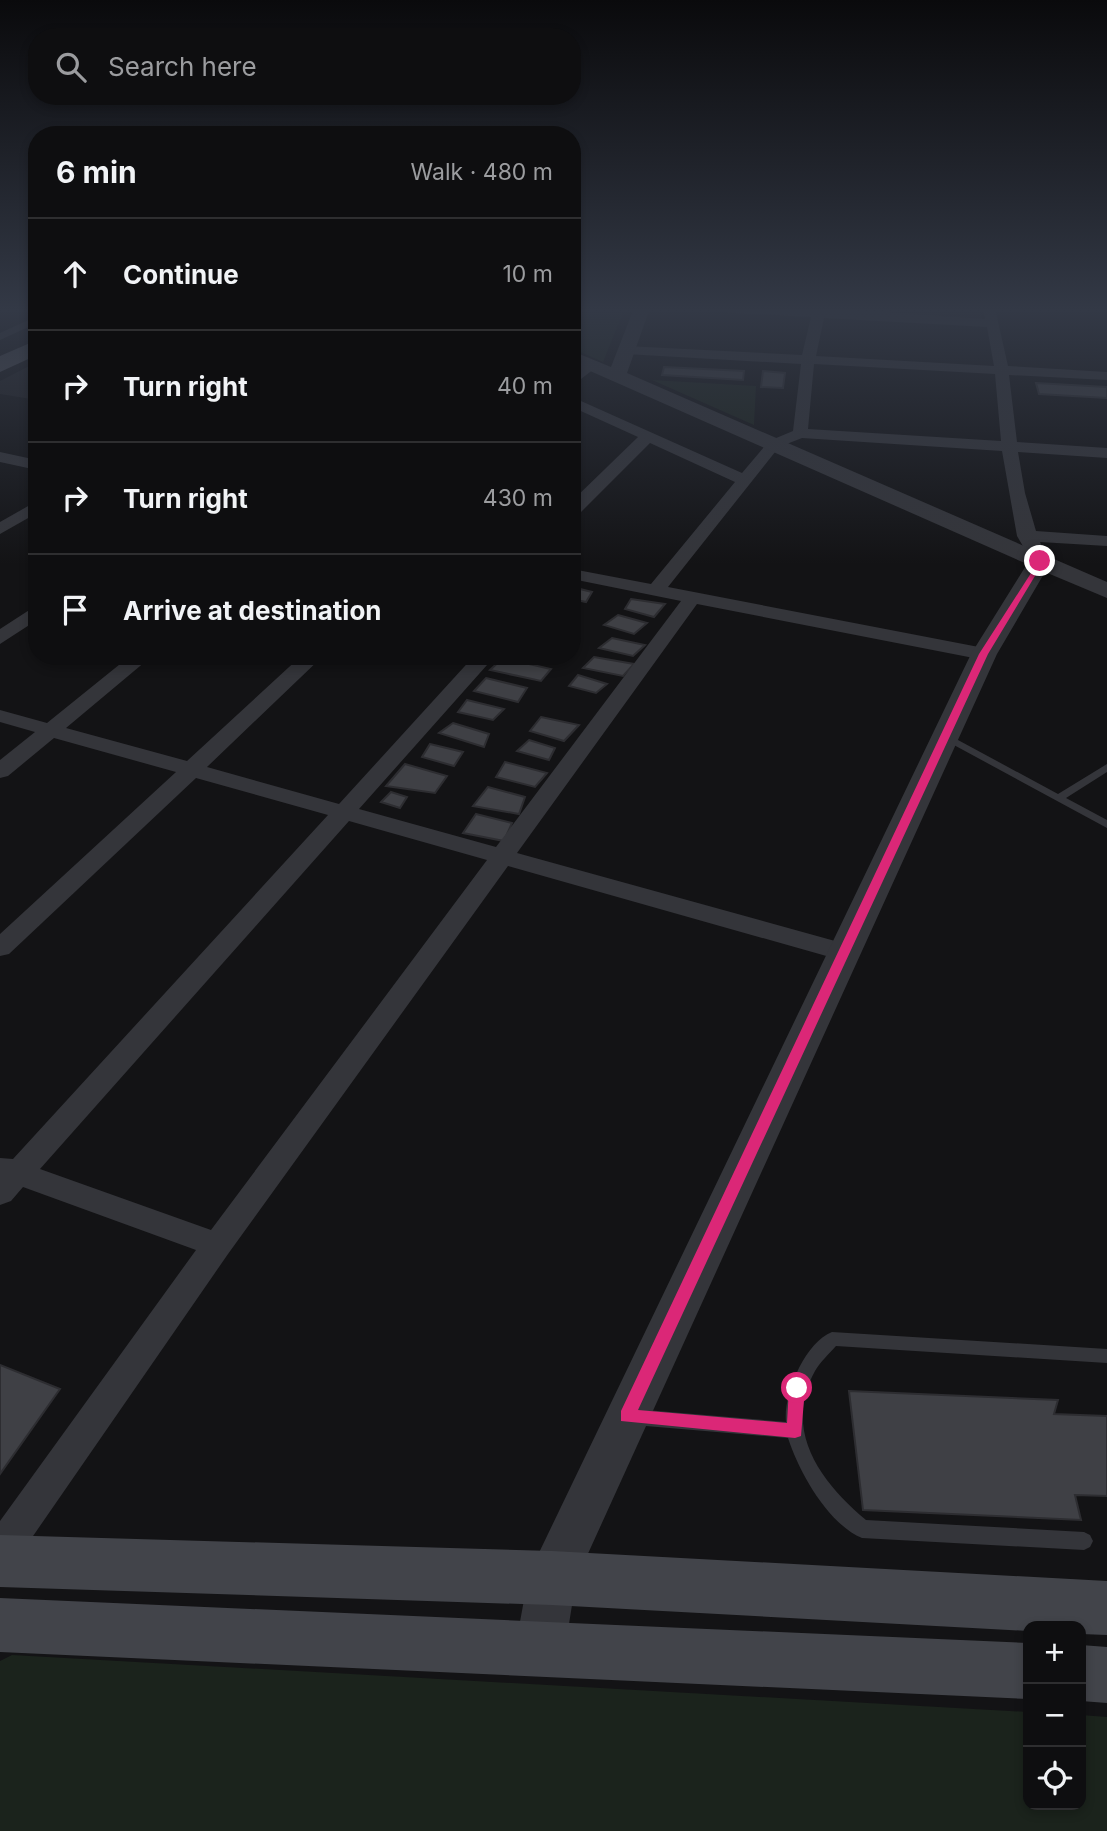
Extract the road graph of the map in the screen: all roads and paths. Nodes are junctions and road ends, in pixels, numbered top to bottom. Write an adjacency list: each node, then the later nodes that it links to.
1 (659, 393): 7 (street)
2 (804, 393): 5 (street)
3 (1004, 393): 8 (street)
4 (581, 405): 6 (street)
5 (800, 433): 7 (street); 8 (street)
6 (648, 436): 12 (street); 13 (street)
7 (774, 444): 12 (street); 17 (street)
8 (1008, 447): 9 (street); 17 (street)
9 (1107, 453)
10 (0, 457): 11 (street)
11 (28, 463)
12 (745, 481): 19 (street)
13 (581, 503)
14 (28, 512): 15 (street)
15 (0, 529)
16 (1107, 541): 17 (street)
17 (1033, 548): 20 (street); 24 (street)
18 (581, 576): 19 (street)
19 (655, 591): 21 (street)
20 (1107, 591)
21 (692, 598): 24 (street); 37 (street)
22 (28, 618): 23 (street)
23 (0, 638)
24 (984, 654): 30 (street)
25 (131, 665): 29 (street)
26 (303, 665): 32 (street)
27 (477, 665): 35 (street)
28 (0, 716): 29 (street)
29 (51, 730): 32 (street); 33 (street)
30 (945, 736): 34 (lane); 39 (street)
31 (1107, 767): 34 (lane)
32 (192, 769): 35 (street); 38 (street)
33 (0, 771)
34 (1059, 798): 36 (lane)
35 (344, 812): 37 (street); 40 (street)
36 (1107, 825)
37 (504, 856): 39 (street); 41 (street)
38 (0, 948)
39 (844, 952): 43 (street)
40 (6, 1178): 41 (street)
41 (217, 1245): 46 (street)
42 (1107, 1356): 44 (lane)
43 (627, 1416): 44 (lane); 48 (street)
44 (795, 1431): 45 (lane)
45 (1084, 1541)
46 (0, 1552)
47 (0, 1561): 48 (main road)
48 (552, 1578): 49 (main road); 51 (street)
49 (1107, 1608)
50 (0, 1625): 51 (main road)
51 (540, 1649): 52 (main road)
52 (1023, 1671)
53 (1086, 1673): 54 (main road)
54 (1107, 1675)

